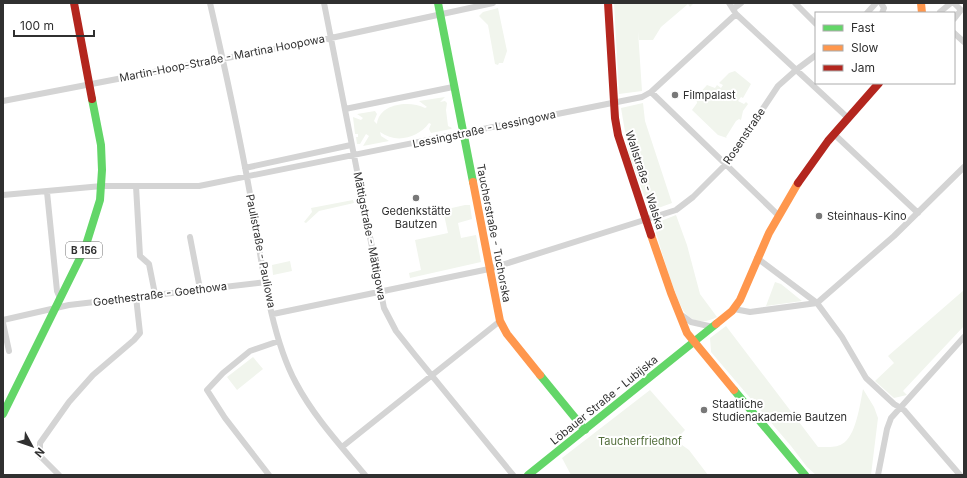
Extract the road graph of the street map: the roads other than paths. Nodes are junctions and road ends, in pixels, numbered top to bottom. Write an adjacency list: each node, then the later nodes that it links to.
1 (74, 3): 27 (street, B 156)
2 (210, 3): 25 (street, Paulistraße - Pauliowa)
3 (324, 3): 22 (street, Mättigstraße - Mättigowa)
4 (438, 3): 18 (street, Taucherstraße - Tuchorska)
5 (493, 3): 18 (street, Martin-Hoop-Straße - Martina Hoopowa)
6 (608, 3): 32 (street, Wallstraße - Walska)
7 (729, 3): 14 (street)
8 (742, 3): 14 (street)
9 (795, 3): 20 (street)
10 (876, 3): 15 (street)
11 (881, 3): 16 (street)
12 (951, 3): 17 (street)
13 (954, 3): 19 (street)
14 (735, 12): 26 (street); 30 (street)
15 (868, 12)
16 (882, 12)
17 (940, 12)
18 (440, 14): 22 (street, Martin-Hoop-Straße - Martina Hoopowa); 29 (street, Taucherstraße - Tuchorska)
19 (955, 18)
20 (815, 23)
21 (955, 34): 23 (street)
22 (331, 38): 25 (street, Martin-Hoop-Straße - Martina Hoopowa); 33 (street, Mättigstraße - Mättigowa)
23 (964, 42)
24 (815, 56): 26 (street, Rosenstraße)
25 (223, 58): 27 (street, Martin-Hoop-Straße - Martina Hoopowa); 41 (street, Paulistraße - Pauliowa)
26 (796, 70): 34 (street); 39 (street, Rosenstraße)
27 (90, 83): 31 (street, Martin-Hoop-Straße - Martina Hoopowa); 43 (street, B 156)
28 (878, 84): 34 (street)
29 (454, 87): 33 (street); 35 (street, Taucherstraße - Tuchorska)
30 (650, 92): 32 (street, Lessingstraße - Lessingowa); 39 (street)
31 (3, 101)
32 (614, 102): 35 (street, Lessingstraße - Lessingowa); 49 (street, Wallstraße - Walska)
33 (345, 108): 37 (street, Mättigstraße - Mättigowa)
34 (848, 118): 36 (street)
35 (462, 132): 38 (street, Lessingstraße - Lessingowa); 52 (street, Taucherstraße - Tuchorska)
36 (834, 134): 47 (street); 48 (street)
37 (351, 145): 38 (street, Mättigstraße - Mättigowa); 41 (street)
38 (354, 155): 42 (street, Lessingstraße - Lessingowa); 55 (street, Mättigstraße - Mättigowa)
39 (726, 164): 48 (street); 49 (street, Rosenstraße)
40 (964, 167): 47 (street)
41 (245, 168): 42 (street, Paulistraße - Pauliowa)
42 (247, 176): 44 (street, Lessingstraße - Lessingowa); 53 (street, Paulistraße - Pauliowa)
43 (102, 186): 44 (street, Lessingstraße - Lessingowa); 45 (street, Lessingstraße - Lessingowa); 58 (street, B 156)
44 (136, 186): 56 (street)
45 (47, 192): 46 (street, Lessingstraße - Lessingowa); 58 (street)
46 (3, 195)
47 (918, 213): 59 (street)
48 (778, 215): 51 (street)
49 (645, 219): 52 (street, Rosenstraße); 62 (street, Wallstraße - Walska)
50 (190, 237): 54 (street)
51 (756, 260): 59 (street); 61 (street)
52 (489, 269): 55 (street, Rosenstraße); 64 (street, Taucherstraße - Tuchorska)
53 (266, 282): 54 (street, Goethestraße - Goethowa); 63 (street, Paulistraße - Pauliowa)
54 (200, 289): 56 (street, Goethestraße - Goethowa)
55 (380, 292): 63 (street, Rosenstraße); 71 (street, Mättigstraße - Mättigowa)
56 (155, 294): 57 (street, Goethestraße - Goethowa)
57 (136, 297): 60 (street, Goethestraße - Goethowa); 76 (street)
58 (60, 298): 60 (street, B 156)
59 (817, 303): 61 (street); 72 (street)
60 (55, 309): 65 (street, Goethestraße - Goethowa); 73 (street, B 156)
61 (734, 309): 66 (street, Löbauer Straße - Lubijska)
62 (678, 311): 66 (street); 69 (street, Wallstraße - Walska)
63 (273, 314): 68 (street, Paulistraße - Pauliowa)
64 (500, 321): 71 (street); 74 (street, Taucherstraße - Tuchorska)
65 (3, 322): 70 (street)
66 (713, 327): 69 (street, Löbauer Straße - Lubijska)
67 (964, 337): 72 (street)
68 (278, 341): 75 (street, Paulistraße - Pauliowa); 77 (street)
69 (694, 342): 74 (street, Löbauer Straße - Lubijska); 81 (street, Wallstraße - Walska)
70 (9, 350)
71 (432, 375): 75 (street); 79 (street, Mättigstraße - Mättigowa)
72 (899, 408): 82 (street); 83 (street)
73 (3, 414)
74 (585, 430): 80 (street, Löbauer Straße - Lubijska)
75 (342, 447): 78 (street, Paulistraße - Pauliowa)
76 (59, 475)
77 (269, 475)
78 (365, 475)
79 (513, 475)
80 (528, 475)
81 (805, 475)
82 (878, 475)
83 (960, 475)

